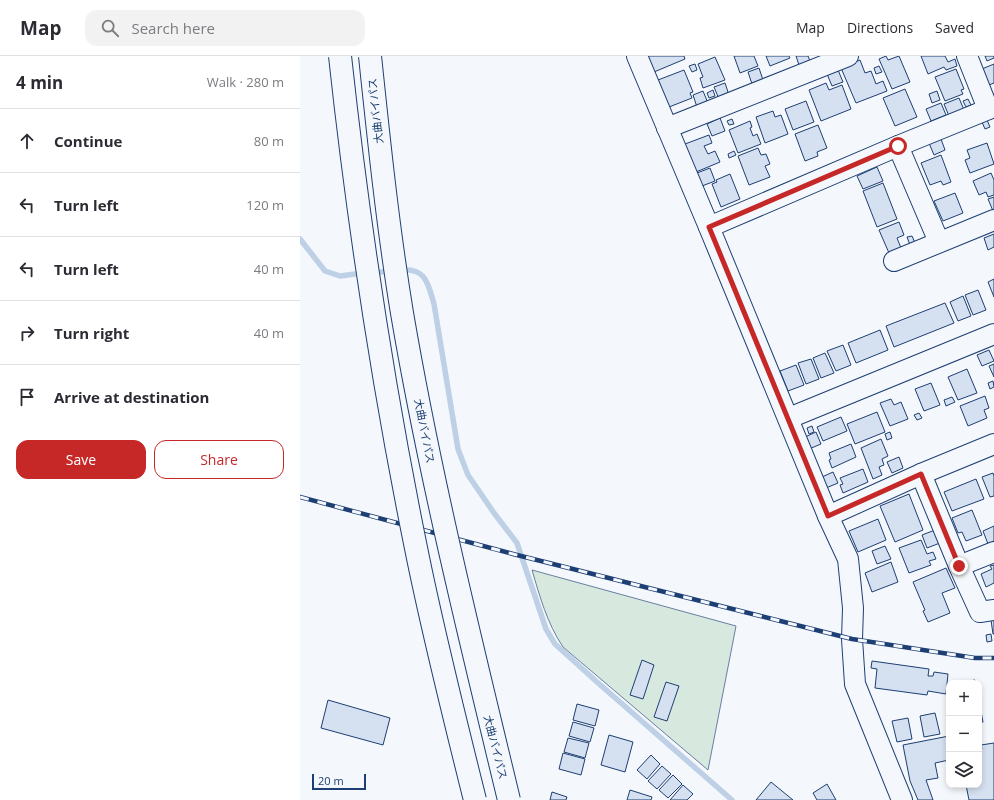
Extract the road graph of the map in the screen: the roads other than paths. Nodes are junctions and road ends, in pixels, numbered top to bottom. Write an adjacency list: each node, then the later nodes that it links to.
1 (340, 56): 21 (highway, bridge)
2 (370, 56): 22 (highway, 大曲バイパス, bridge)
3 (637, 56): 7 (street)
4 (848, 56): 7 (street)
5 (967, 56): 6 (street)
6 (991, 108): 8 (street)
7 (667, 128): 10 (street)
8 (898, 146): 10 (street); 11 (street)
9 (994, 220): 11 (street)
10 (709, 227): 14 (street)
11 (939, 242): 12 (street)
12 (894, 261)
13 (994, 334): 14 (street)
14 (789, 418): 17 (street)
15 (994, 444): 16 (street)
16 (921, 474): 17 (street); 19 (street)
17 (828, 516): 23 (street)
18 (994, 552): 19 (street)
19 (959, 566): 20 (street)
20 (994, 610)
21 (475, 800)
22 (509, 800)
23 (902, 800)

